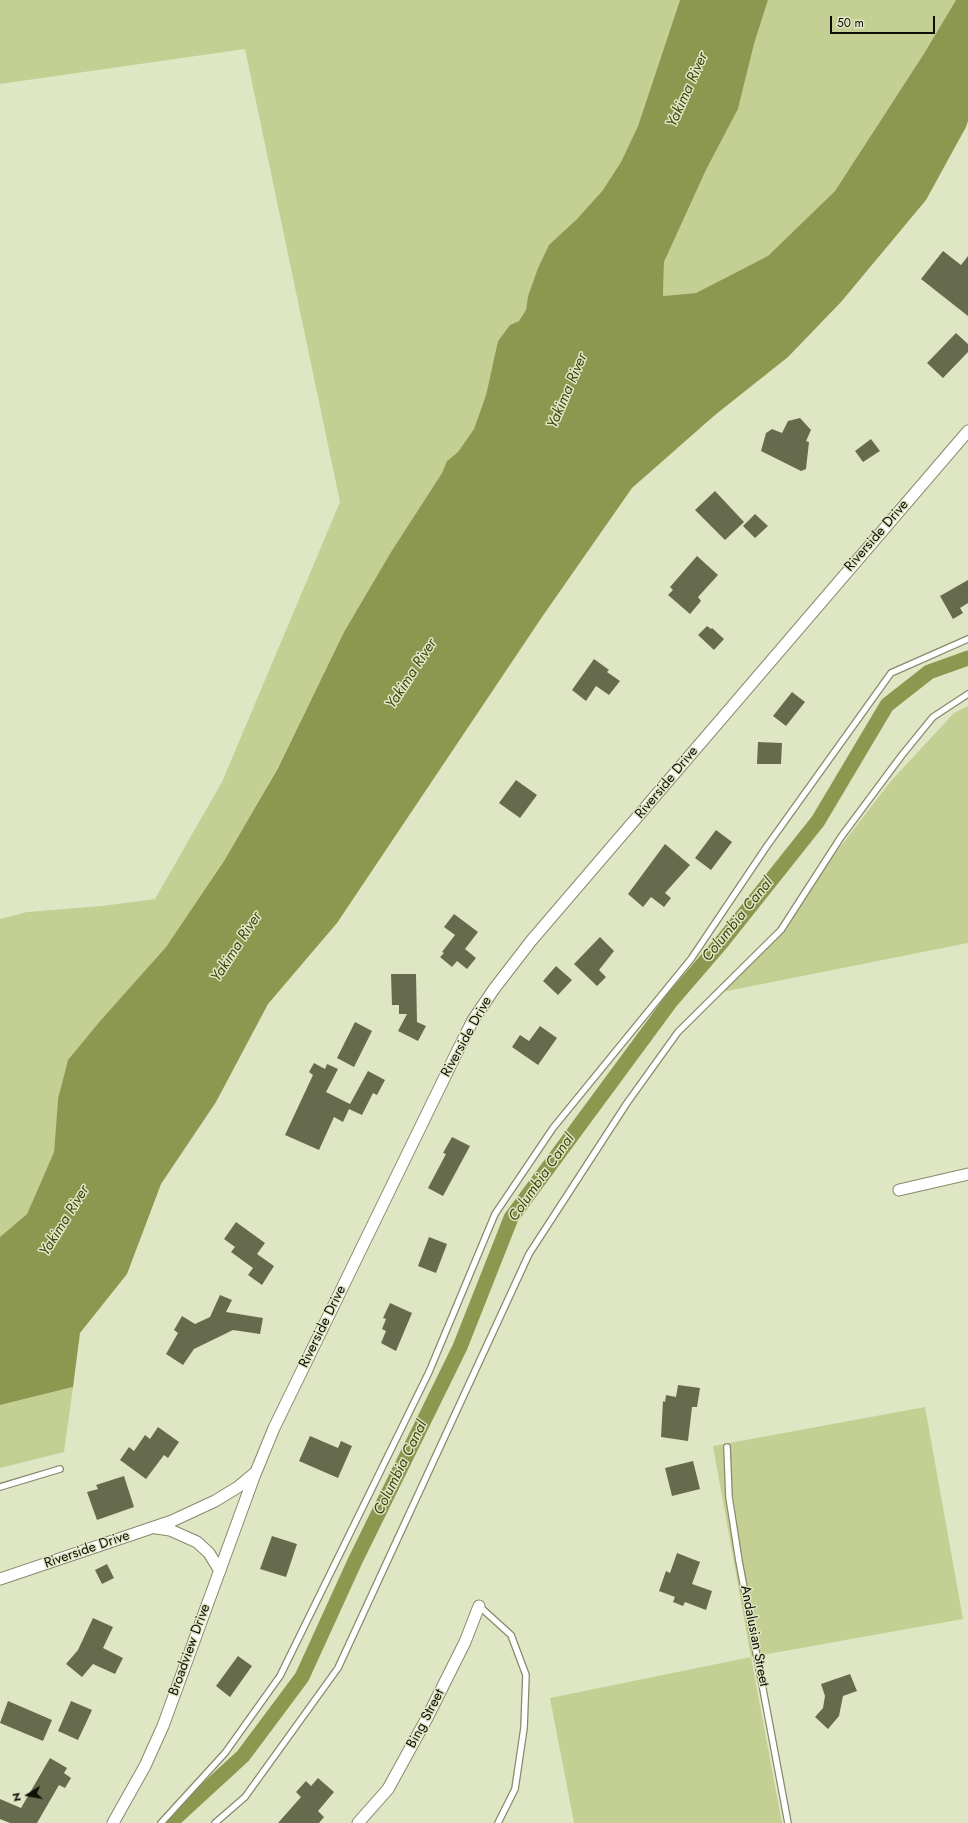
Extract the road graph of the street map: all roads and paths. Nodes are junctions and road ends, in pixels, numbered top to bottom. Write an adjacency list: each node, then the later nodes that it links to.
1 (968, 431): 8 (street, Riverside Drive)
2 (968, 639): 15 (lane)
3 (968, 694): 16 (lane)
4 (968, 1174): 5 (street)
5 (899, 1190)
6 (727, 1447): 19 (lane, Andalusian Street)
7 (60, 1469): 9 (lane)
8 (256, 1472): 10 (street, Riverside Drive); 11 (street, Broadview Drive)
9 (0, 1486)
10 (153, 1528): 11 (street); 12 (street, Riverside Drive)
11 (220, 1571): 14 (street, Broadview Drive)
12 (0, 1579)
13 (479, 1606): 17 (street, Bing Street); 18 (lane)
14 (113, 1823)
15 (161, 1823)
16 (215, 1823)
17 (358, 1823)
18 (498, 1823)
19 (788, 1823)

